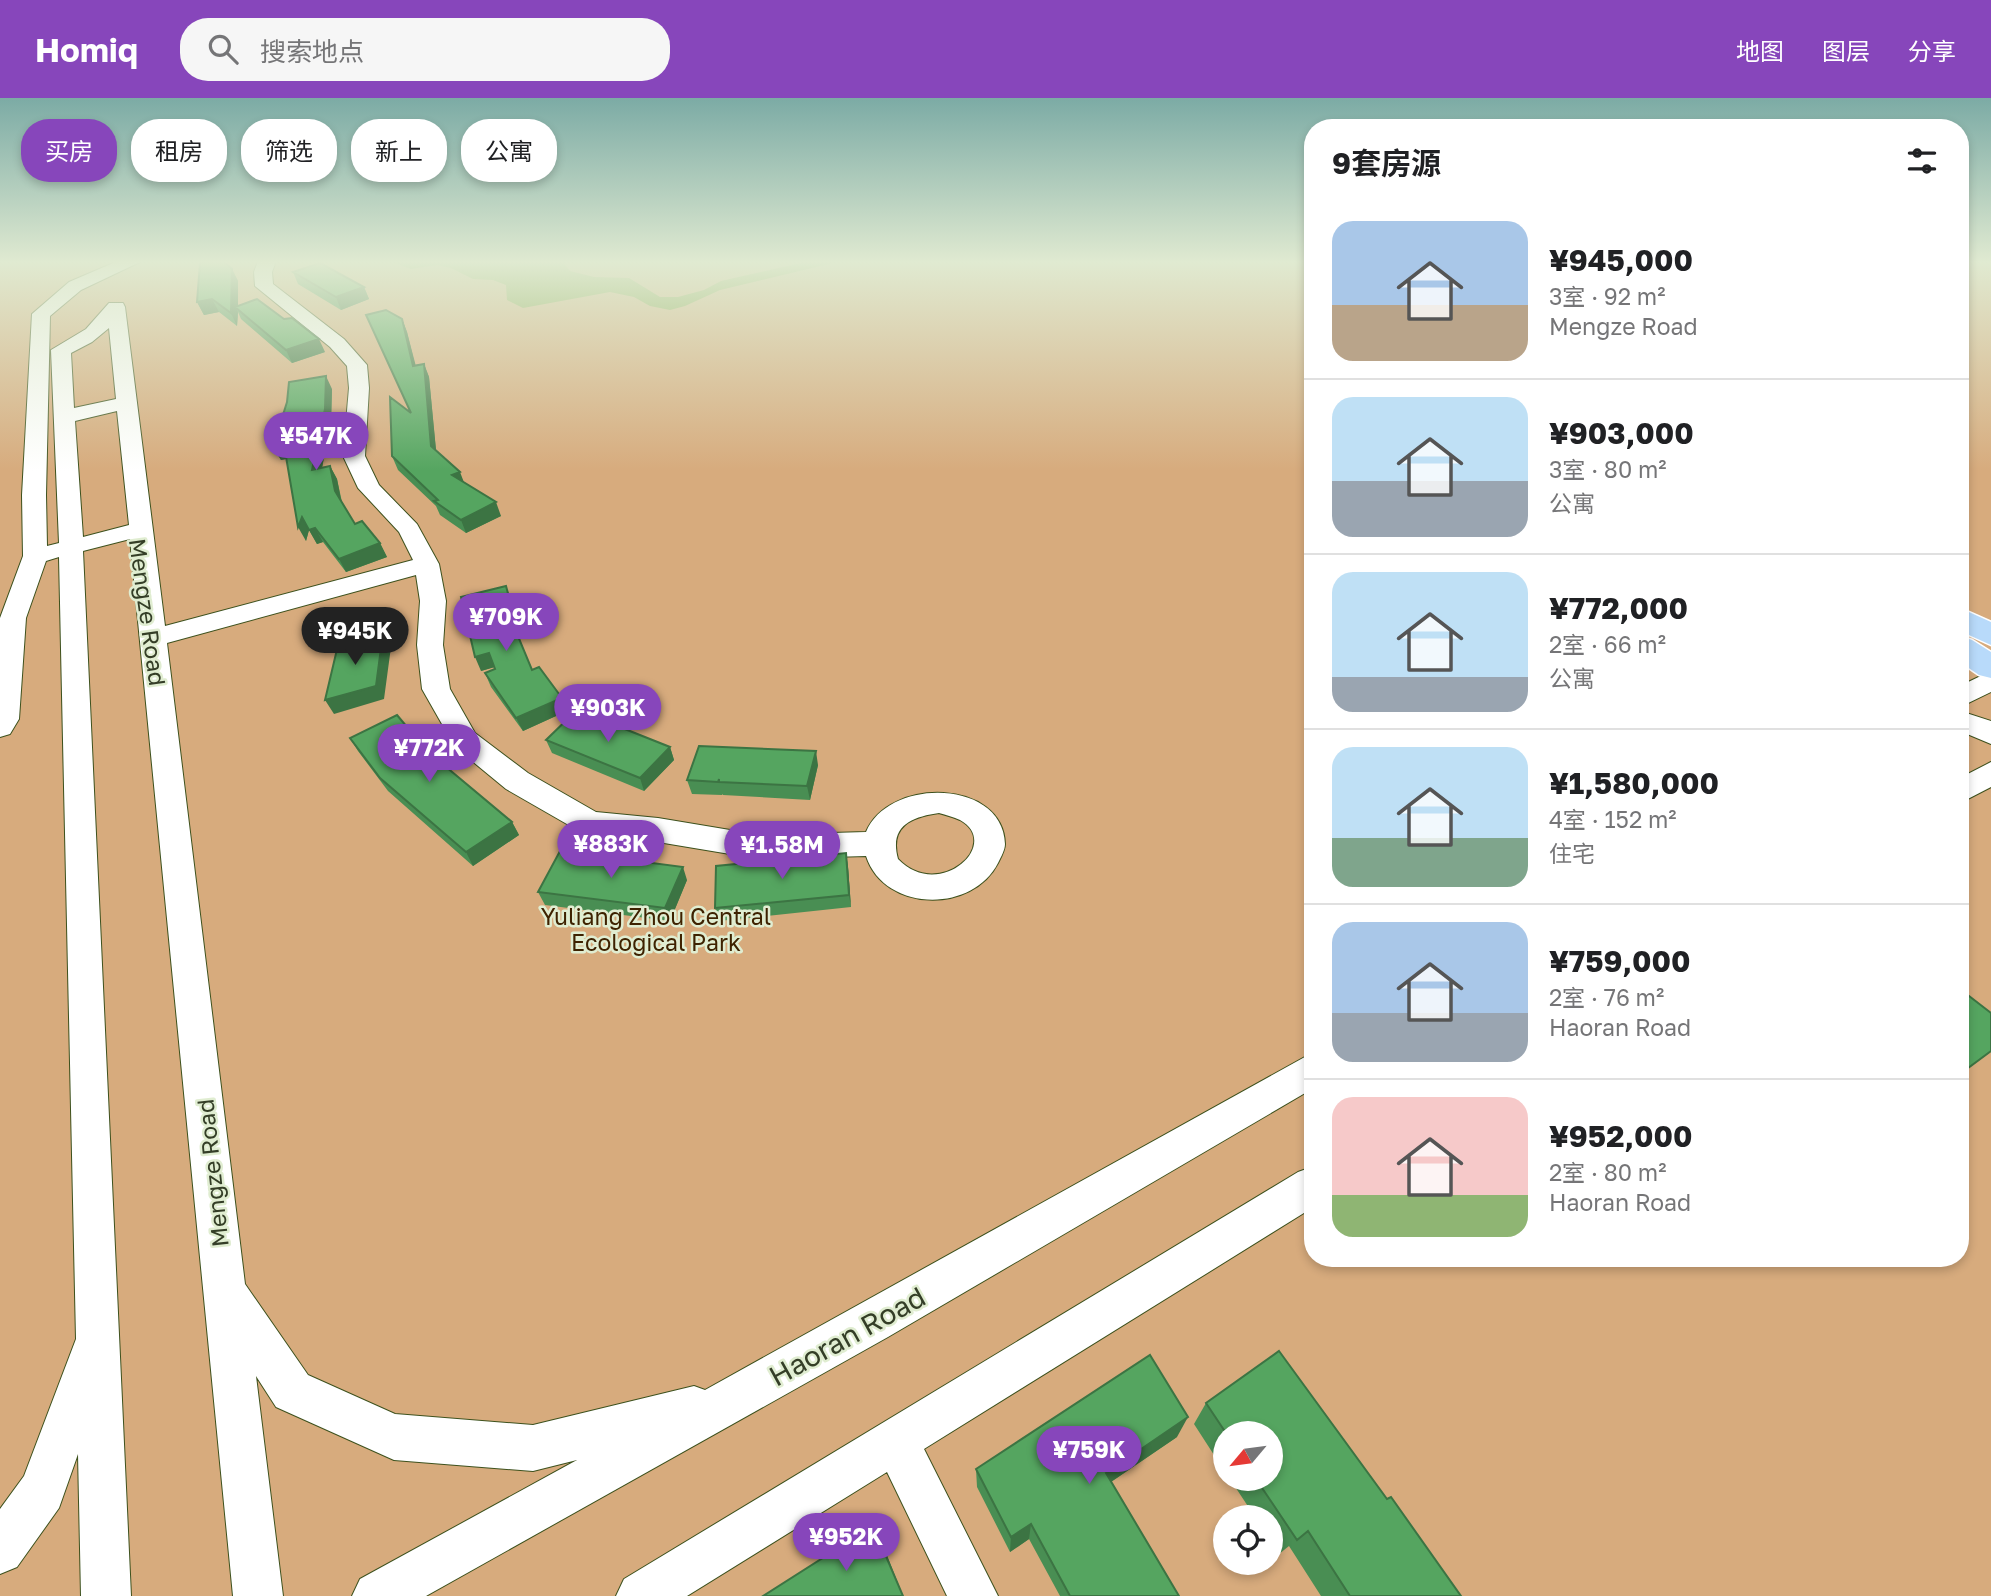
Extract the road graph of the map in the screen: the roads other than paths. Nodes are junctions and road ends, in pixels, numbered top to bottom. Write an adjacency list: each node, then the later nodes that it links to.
1 (45, 331): 5 (street)
2 (96, 331): 5 (street)
3 (119, 331): 6 (street)
4 (322, 331): 11 (street)
5 (50, 349): 7 (street); 10 (street)
6 (127, 403): 7 (street); 8 (street)
7 (64, 417): 9 (street)
8 (141, 529): 9 (street, Mengze Road); 16 (street, Mengze Road)
9 (71, 547): 10 (street, Mengze Road); 30 (street)
10 (35, 556): 22 (street)
11 (427, 564): 16 (street); 26 (street)
12 (1969, 618): 14 (street)
13 (1969, 622): 15 (main road)
14 (1991, 622)
15 (1991, 635)
16 (153, 638): 29 (street, Mengze Road)
17 (1969, 653): 18 (main road)
18 (1991, 667)
19 (1991, 680): 20 (street)
20 (1969, 693)
21 (1969, 723): 23 (street)
22 (0, 727)
23 (1991, 734)
24 (1991, 774): 25 (street)
25 (1969, 787)
26 (879, 844)
27 (1304, 1075): 31 (street, Haoran Road)
28 (1304, 1191): 32 (street)
29 (224, 1290): 31 (street); 35 (street, Mengze Road)
30 (97, 1338): 33 (street); 34 (street)
31 (736, 1398): 36 (street, Haoran Road)
32 (895, 1440): 37 (street); 38 (street)
33 (0, 1550)
34 (106, 1596)
35 (258, 1596)
36 (377, 1596)
37 (641, 1596)
38 (973, 1596)

